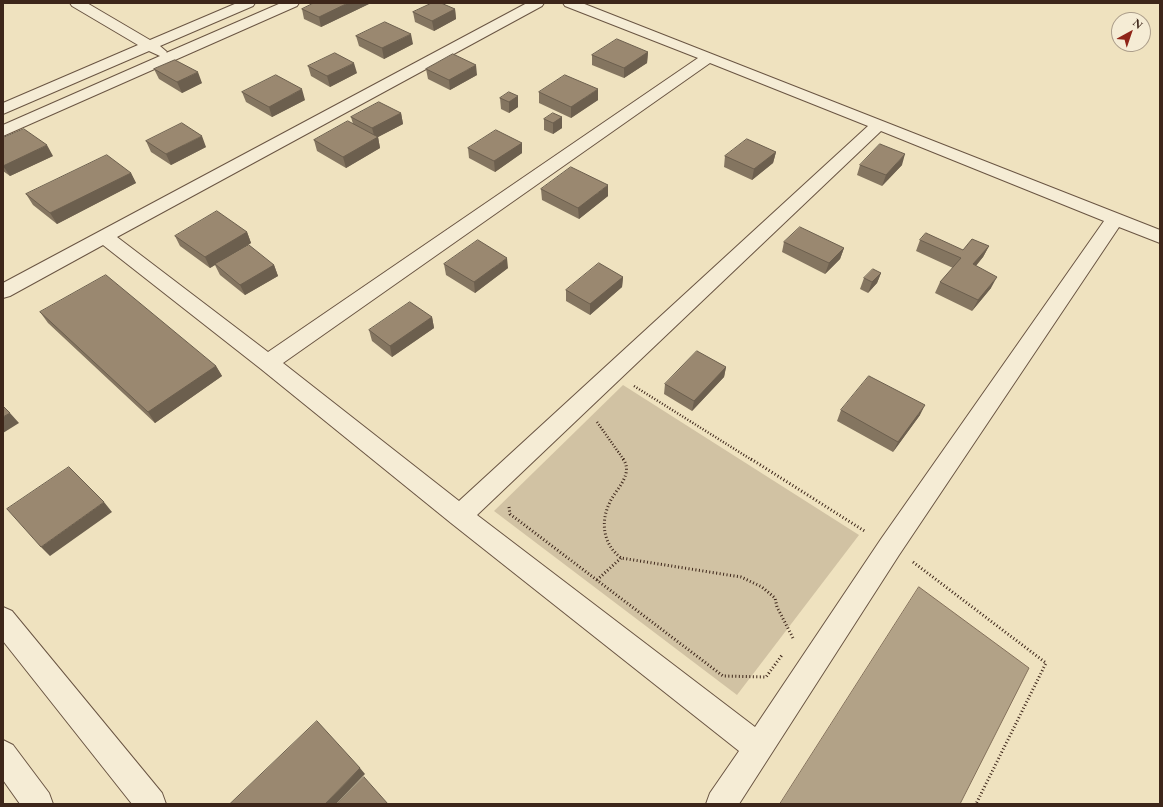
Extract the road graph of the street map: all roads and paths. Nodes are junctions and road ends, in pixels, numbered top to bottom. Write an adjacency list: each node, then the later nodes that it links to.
1 (78, 3): 6 (street)
2 (248, 3): 6 (street)
3 (292, 3): 7 (street)
4 (537, 3): 13 (street)
5 (570, 3): 8 (street)
6 (151, 46): 7 (street); 9 (street)
7 (170, 57): 11 (street)
8 (709, 57): 10 (street); 16 (street)
9 (3, 109)
10 (878, 125): 12 (street); 20 (street)
11 (3, 131)
12 (1114, 219): 14 (street); 21 (street)
13 (104, 236): 15 (street); 16 (street)
14 (1160, 237)
15 (3, 291)
16 (268, 363): 20 (street)
17 (629, 382): 21 (path)
18 (596, 420): 22 (path)
19 (509, 502): 23 (path)
20 (460, 516): 29 (street)
21 (890, 547): 29 (street); 34 (path)
22 (621, 558): 23 (path); 26 (path)
23 (597, 580): 28 (path)
24 (3, 620): 32 (street)
25 (798, 634): 26 (path)
26 (794, 640): 27 (path)
27 (789, 646)
28 (784, 652)
29 (759, 748): 33 (street)
30 (3, 755): 31 (street)
31 (38, 804)
32 (151, 804)
33 (721, 804)
34 (976, 804)

